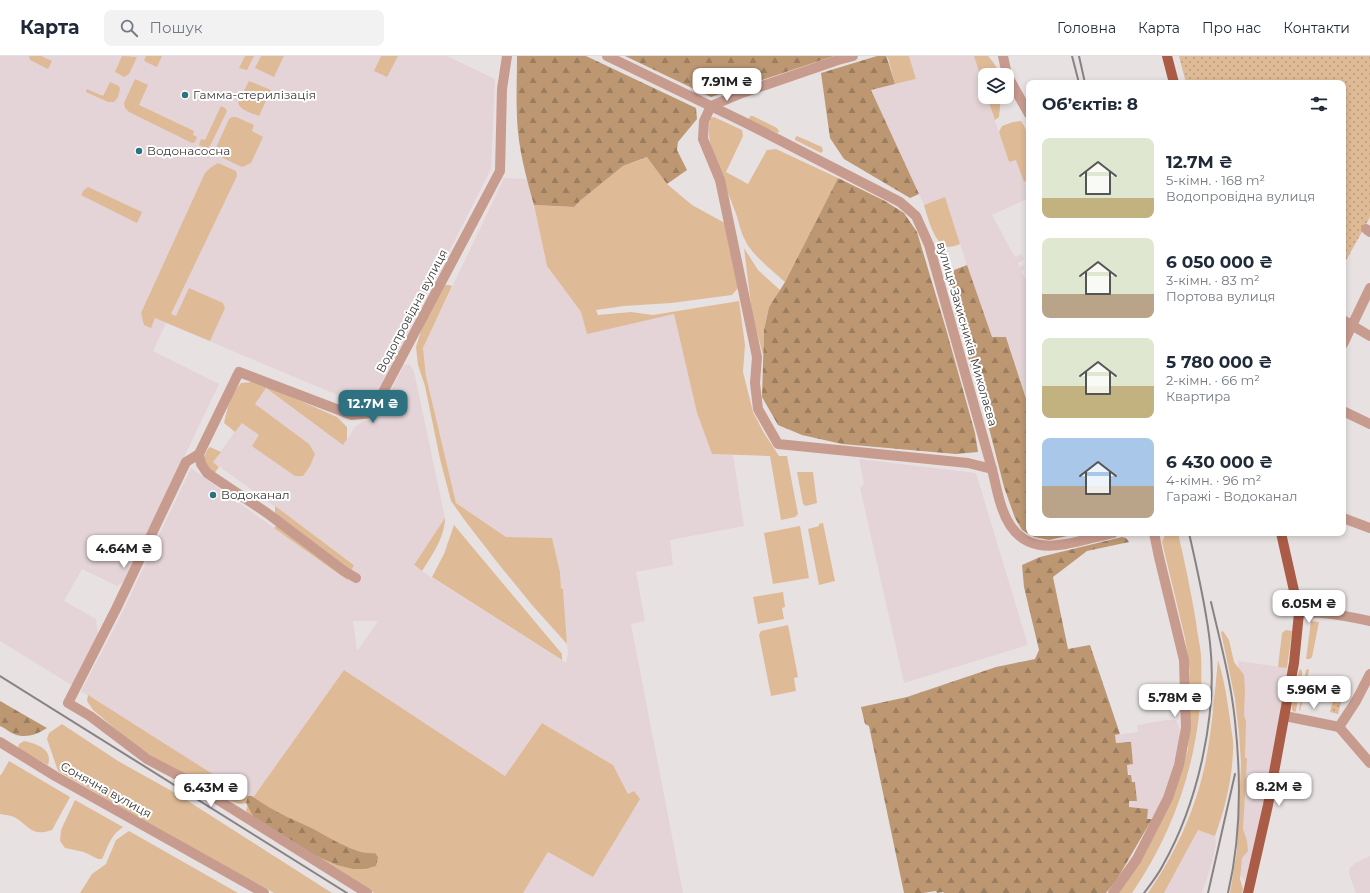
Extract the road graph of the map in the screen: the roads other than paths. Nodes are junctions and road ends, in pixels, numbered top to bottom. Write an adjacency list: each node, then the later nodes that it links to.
1 (507, 56): 14 (street, Водопровідна вулиця)
2 (607, 56): 7 (street, вулиця Захисників Миколаєва)
3 (852, 56): 7 (street)
4 (1003, 56): 8 (street)
5 (1167, 56): 6 (main road)
6 (1173, 80)
7 (711, 106): 15 (street, вулиця Захисників Миколаєва); 15 (street)
8 (1026, 109)
9 (1370, 288): 10 (street)
10 (1347, 323): 11 (street)
11 (1370, 336)
12 (1346, 412): 13 (street)
13 (1370, 424)
14 (199, 454): 21 (street); 30 (street)
15 (992, 469): 18 (street, вулиця Захисників Миколаєва)
16 (1346, 519): 17 (street)
17 (1370, 528)
18 (1099, 536)
19 (1155, 536): 31 (street)
20 (1282, 536): 22 (main road)
21 (356, 578)
22 (1298, 613): 23 (street); 25 (main road)
23 (1370, 621)
24 (1370, 674): 26 (street)
25 (1285, 716): 26 (street); 32 (main road)
26 (1339, 727): 28 (street)
27 (0, 742): 29 (street, Сонячна вулиця)
28 (1370, 763)
29 (264, 893)
30 (367, 893)
31 (1113, 893)
32 (1248, 893)

